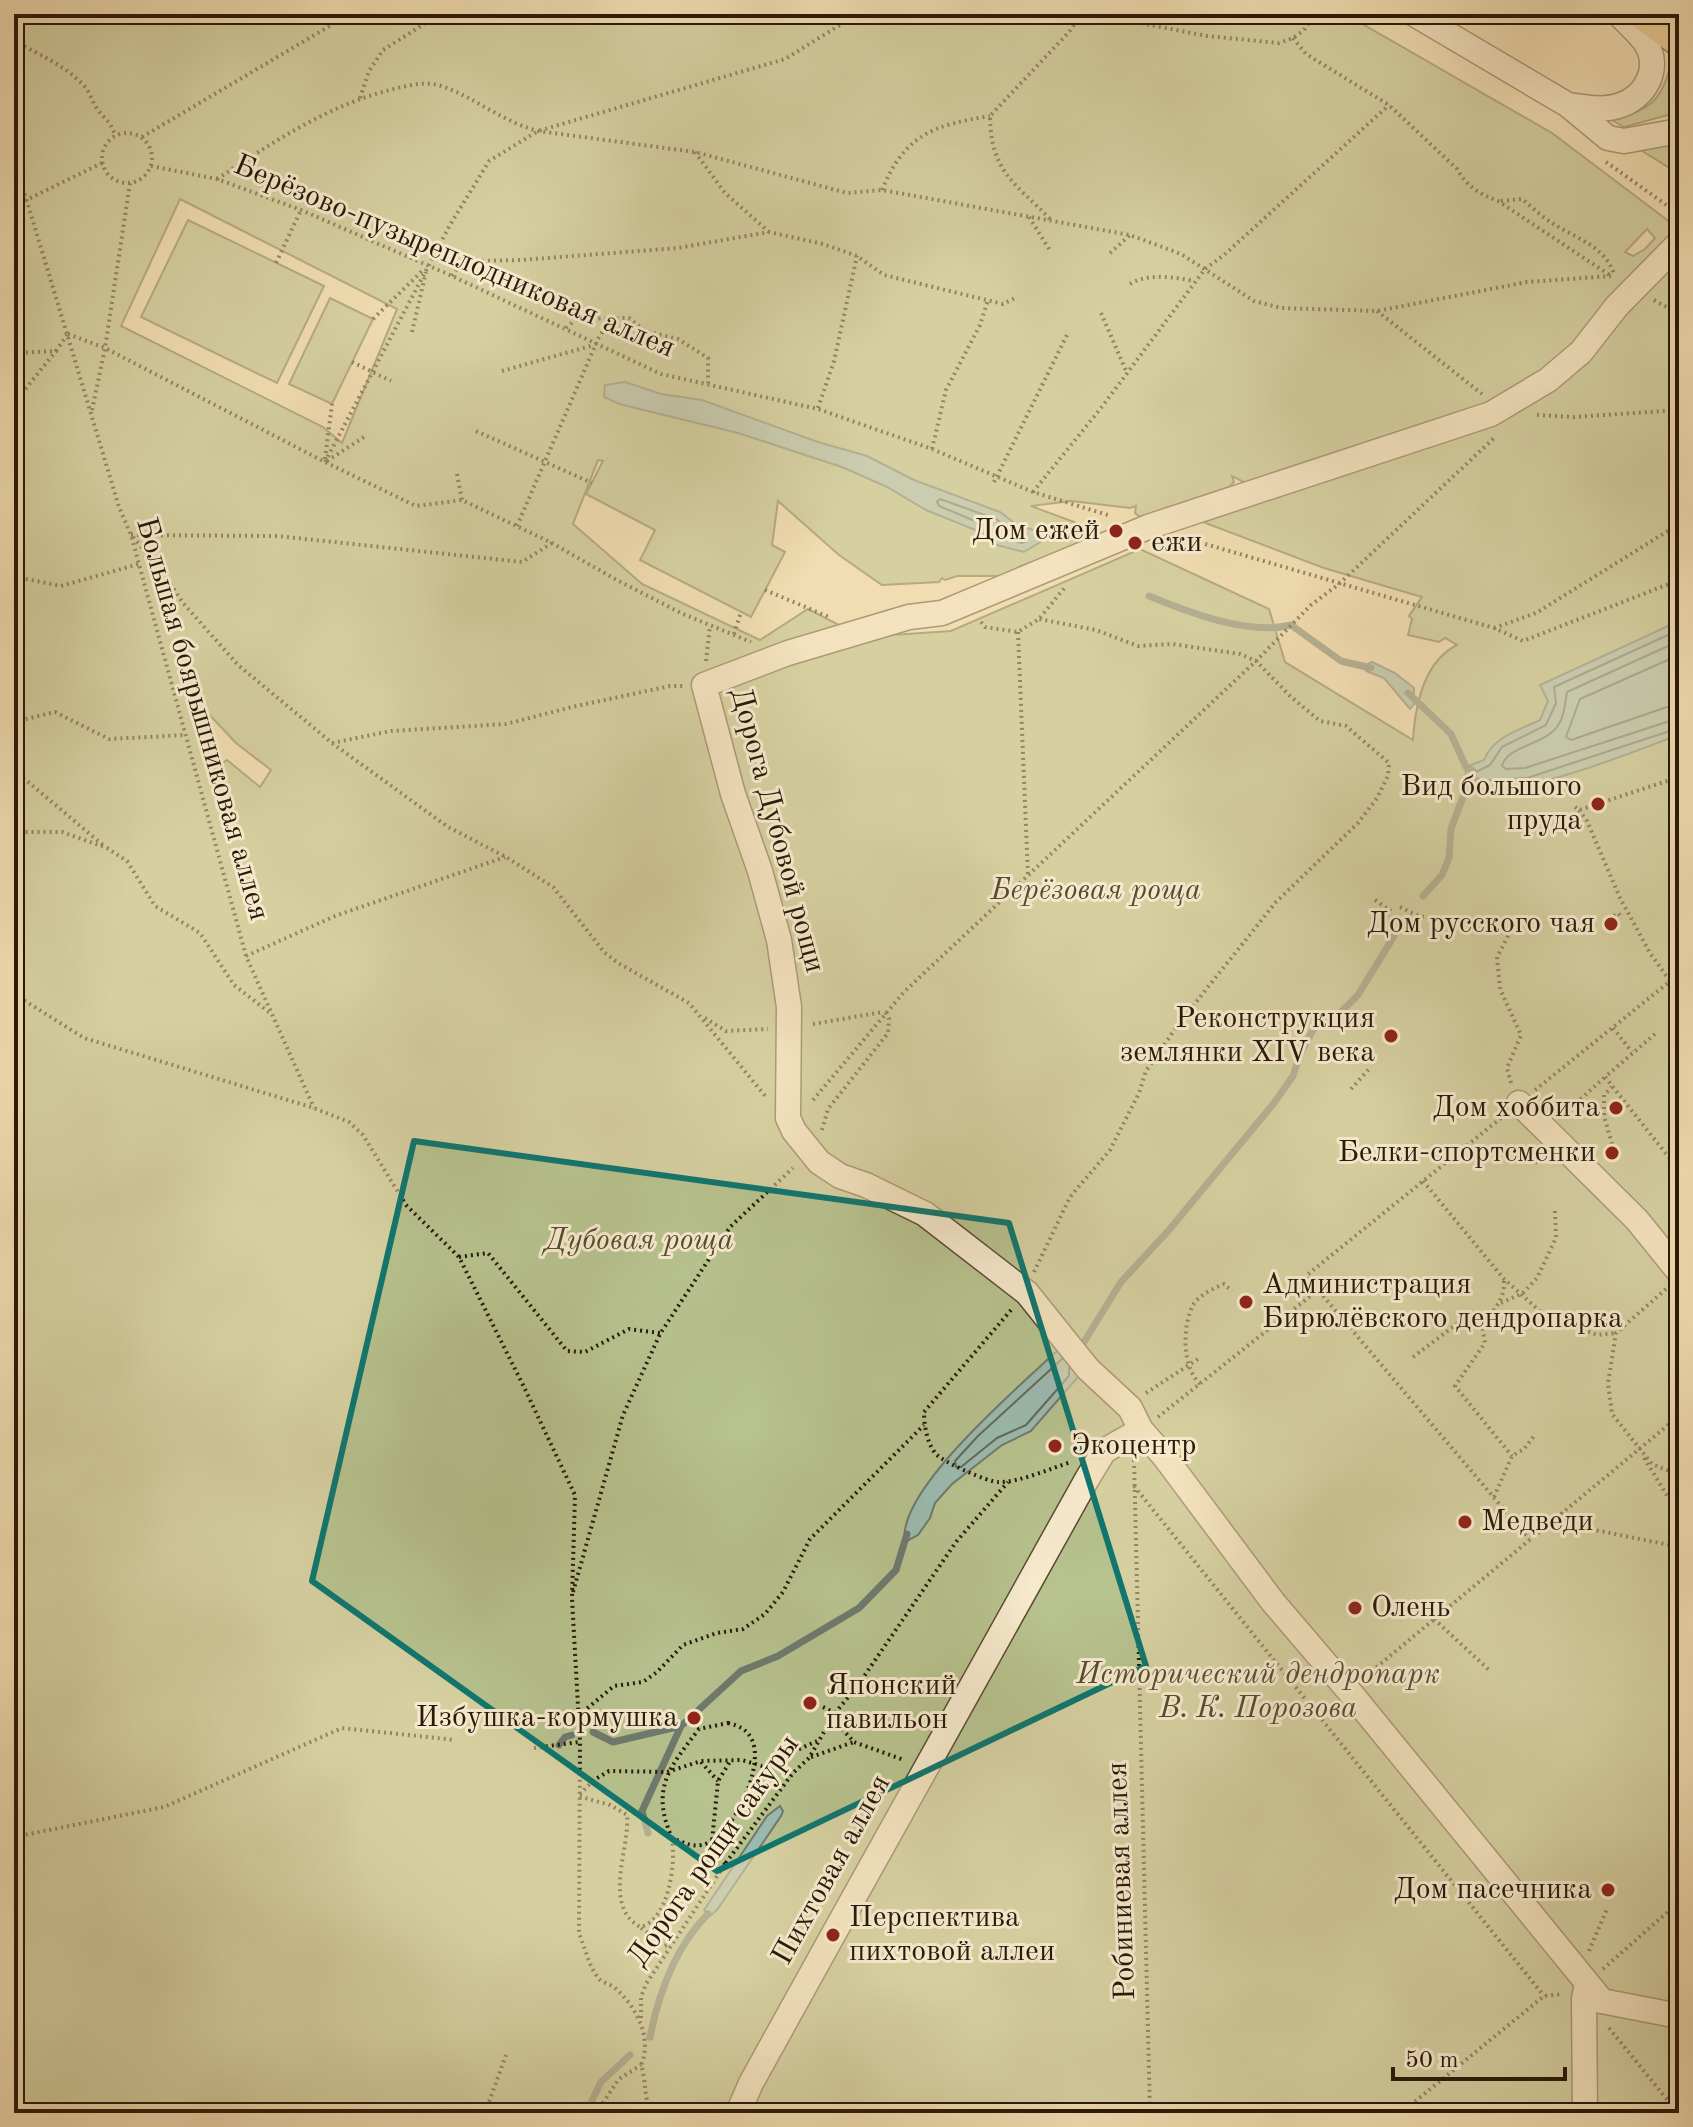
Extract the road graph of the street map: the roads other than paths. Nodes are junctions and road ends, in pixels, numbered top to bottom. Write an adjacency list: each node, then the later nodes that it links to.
1 (1414, 14): 5 (street)
2 (1619, 14): 5 (street)
3 (1642, 14): 4 (main road)
4 (1679, 41)
5 (1568, 105): 6 (street)
6 (1679, 131)
7 (1679, 243): 10 (street, Дорога Дубовой рощи)
8 (1519, 1103): 9 (street)
9 (1674, 1280)
10 (1141, 1430): 11 (street); 12 (street)
11 (1104, 1451): 12 (street); 15 (street, Пихтовая аллея)
12 (1164, 1456): 13 (street)
13 (1591, 1994): 14 (street); 16 (street)
14 (1679, 2016)
15 (738, 2113)
16 (1585, 2113)

